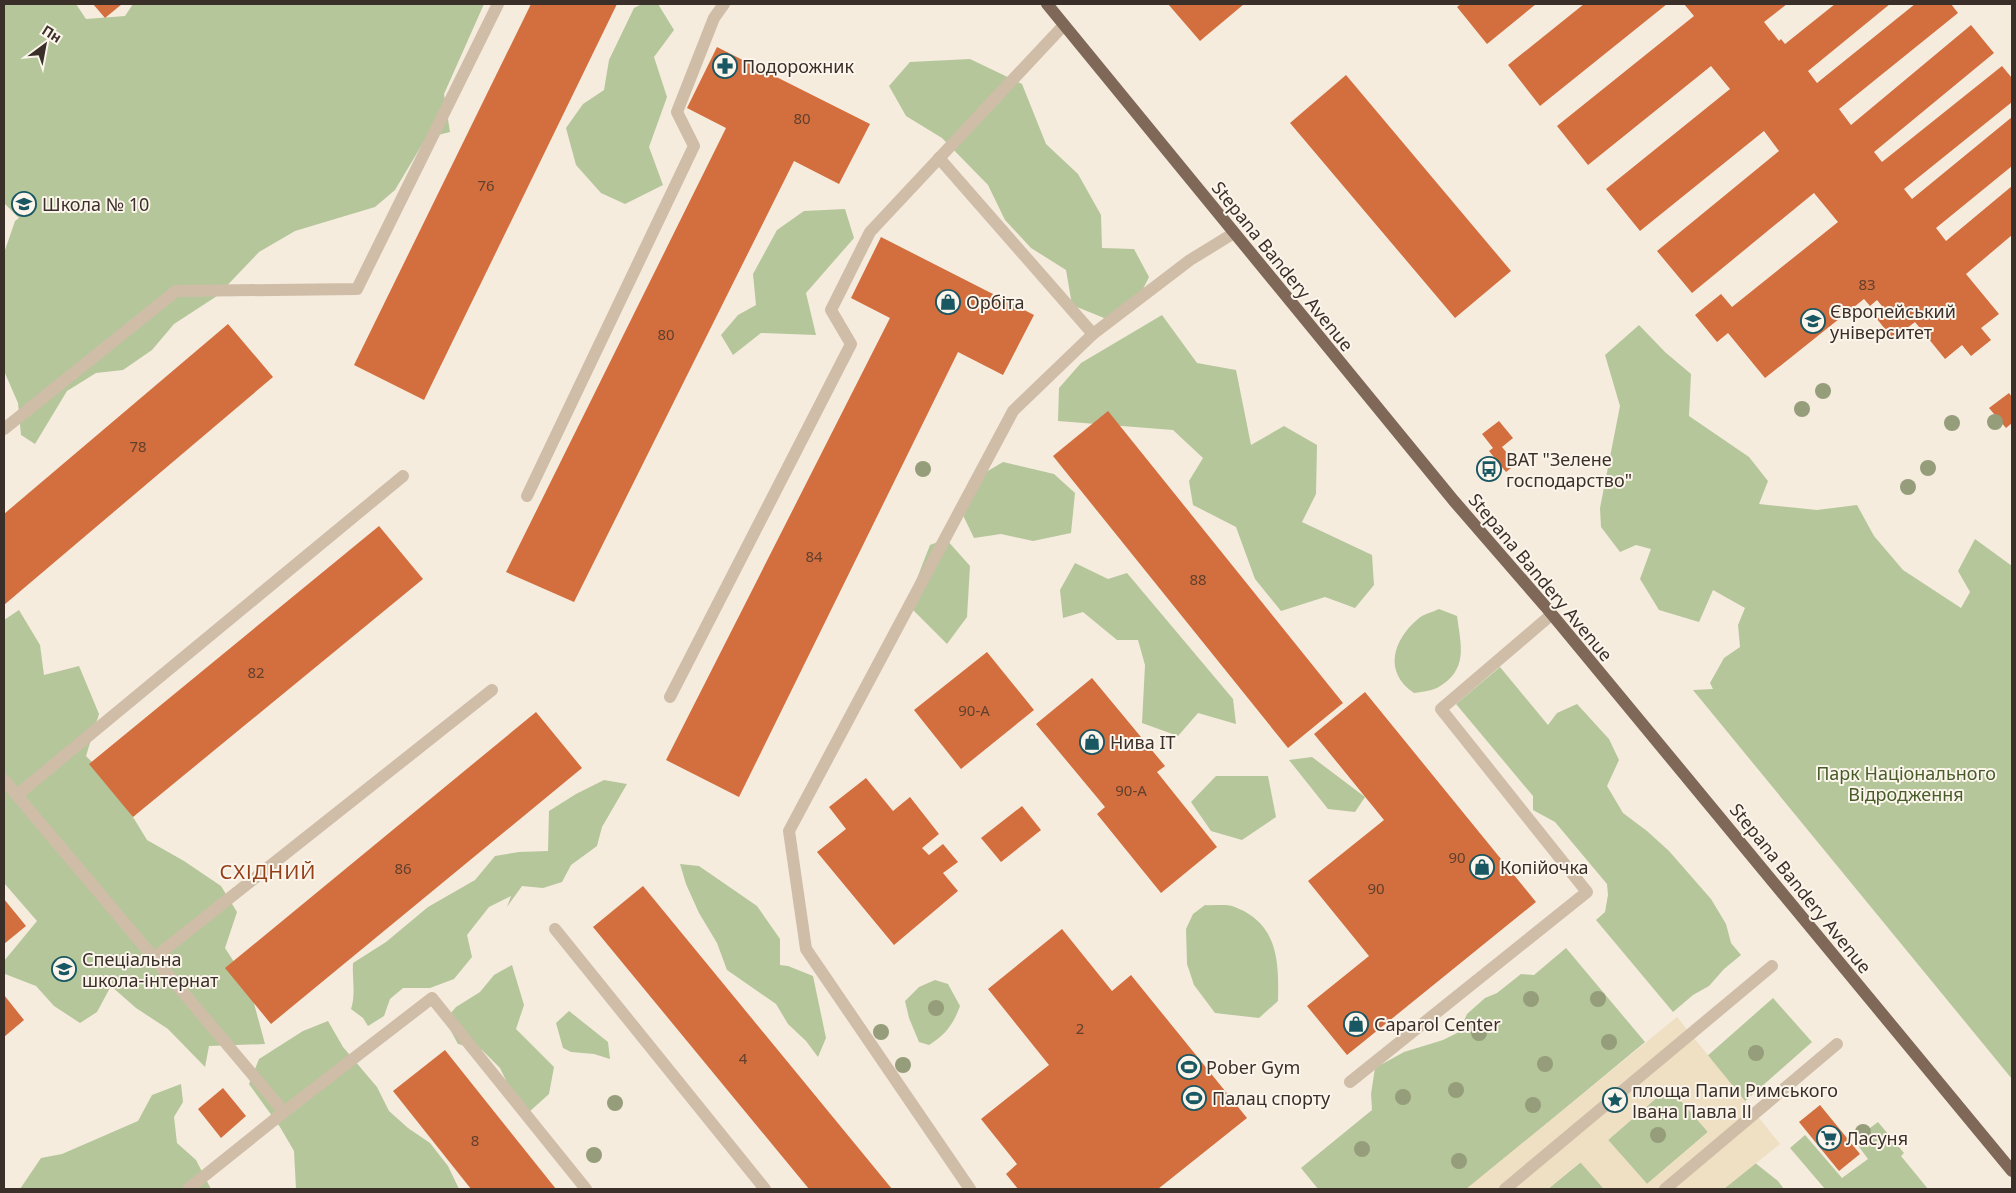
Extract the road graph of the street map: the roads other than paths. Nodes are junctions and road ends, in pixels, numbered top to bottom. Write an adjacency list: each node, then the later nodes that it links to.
1 (498, 4): 8 (street)
2 (724, 4): 10 (street)
3 (1047, 4): 4 (main road, Stepana Bandery Avenue)
4 (1064, 25): 5 (street); 6 (main road, Stepana Bandery Avenue)
5 (939, 158): 7 (street); 13 (street)
6 (1234, 233): 7 (street); 11 (main road, Stepana Bandery Avenue)
7 (1093, 334): 26 (street)
8 (4, 429)
9 (403, 476): 15 (street)
10 (528, 496)
11 (1551, 615): 20 (street); 22 (main road, Stepana Bandery Avenue)
12 (492, 690): 17 (street)
13 (670, 697)
14 (4, 780): 15 (street)
15 (17, 795): 17 (street)
16 (555, 929): 25 (street)
17 (154, 958): 21 (street)
18 (1772, 966): 27 (street)
19 (1837, 1044): 28 (street)
20 (1350, 1082)
21 (284, 1112): 23 (street); 24 (street)
22 (2012, 1171)
23 (188, 1189)
24 (586, 1189)
25 (765, 1189)
26 (970, 1189)
27 (1505, 1189)
28 (1665, 1189)

